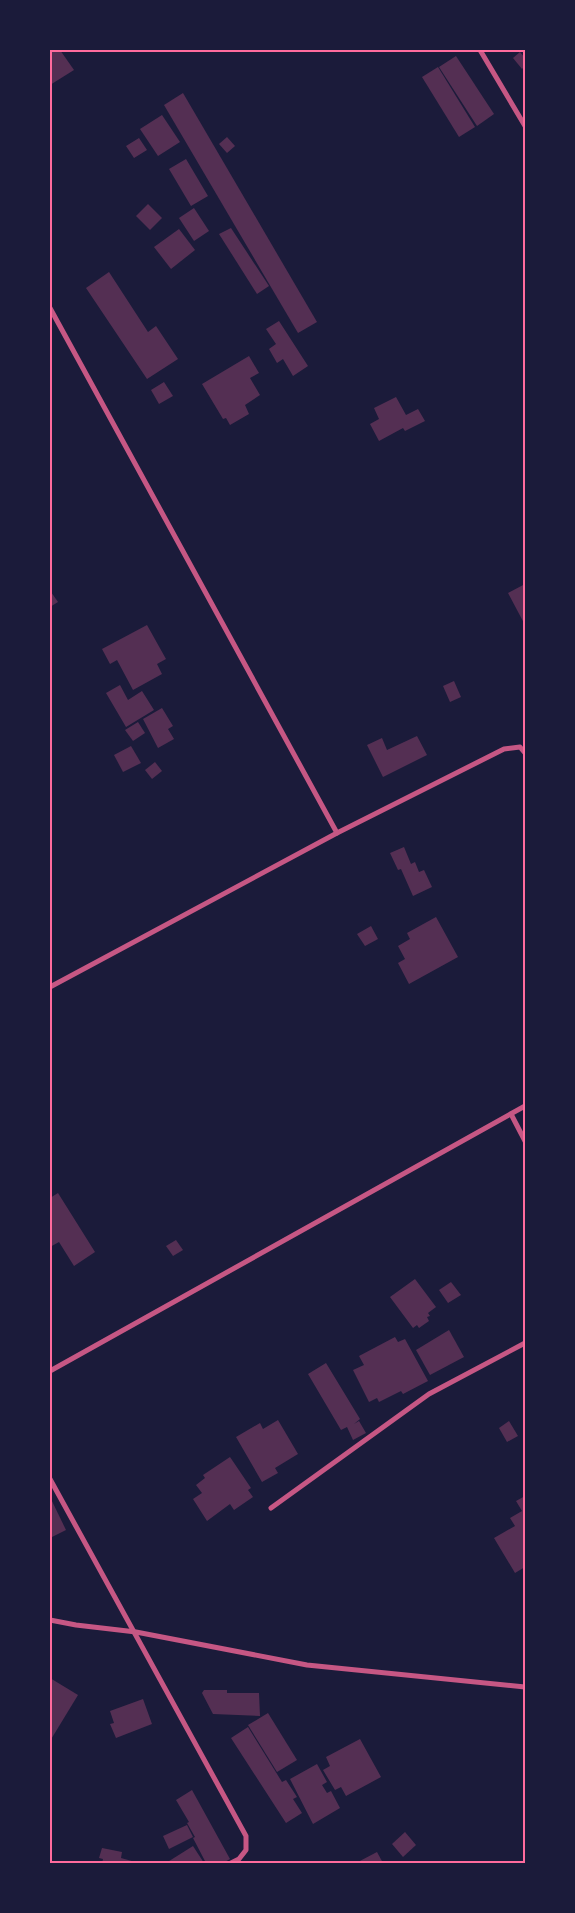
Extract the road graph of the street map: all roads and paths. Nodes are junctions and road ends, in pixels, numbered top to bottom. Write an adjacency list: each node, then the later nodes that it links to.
1 (480, 50): 2 (street)
2 (525, 126)
3 (50, 308): 5 (street)
4 (525, 753): 5 (street)
5 (337, 833): 6 (street)
6 (50, 987)
7 (525, 1106): 8 (street)
8 (511, 1114): 9 (street); 11 (street)
9 (525, 1141)
10 (525, 1343): 13 (street)
11 (50, 1371)
12 (50, 1479): 15 (street)
13 (271, 1508)
14 (50, 1620): 15 (street)
15 (136, 1632): 16 (street); 17 (street)
16 (525, 1687)
17 (231, 1863)

